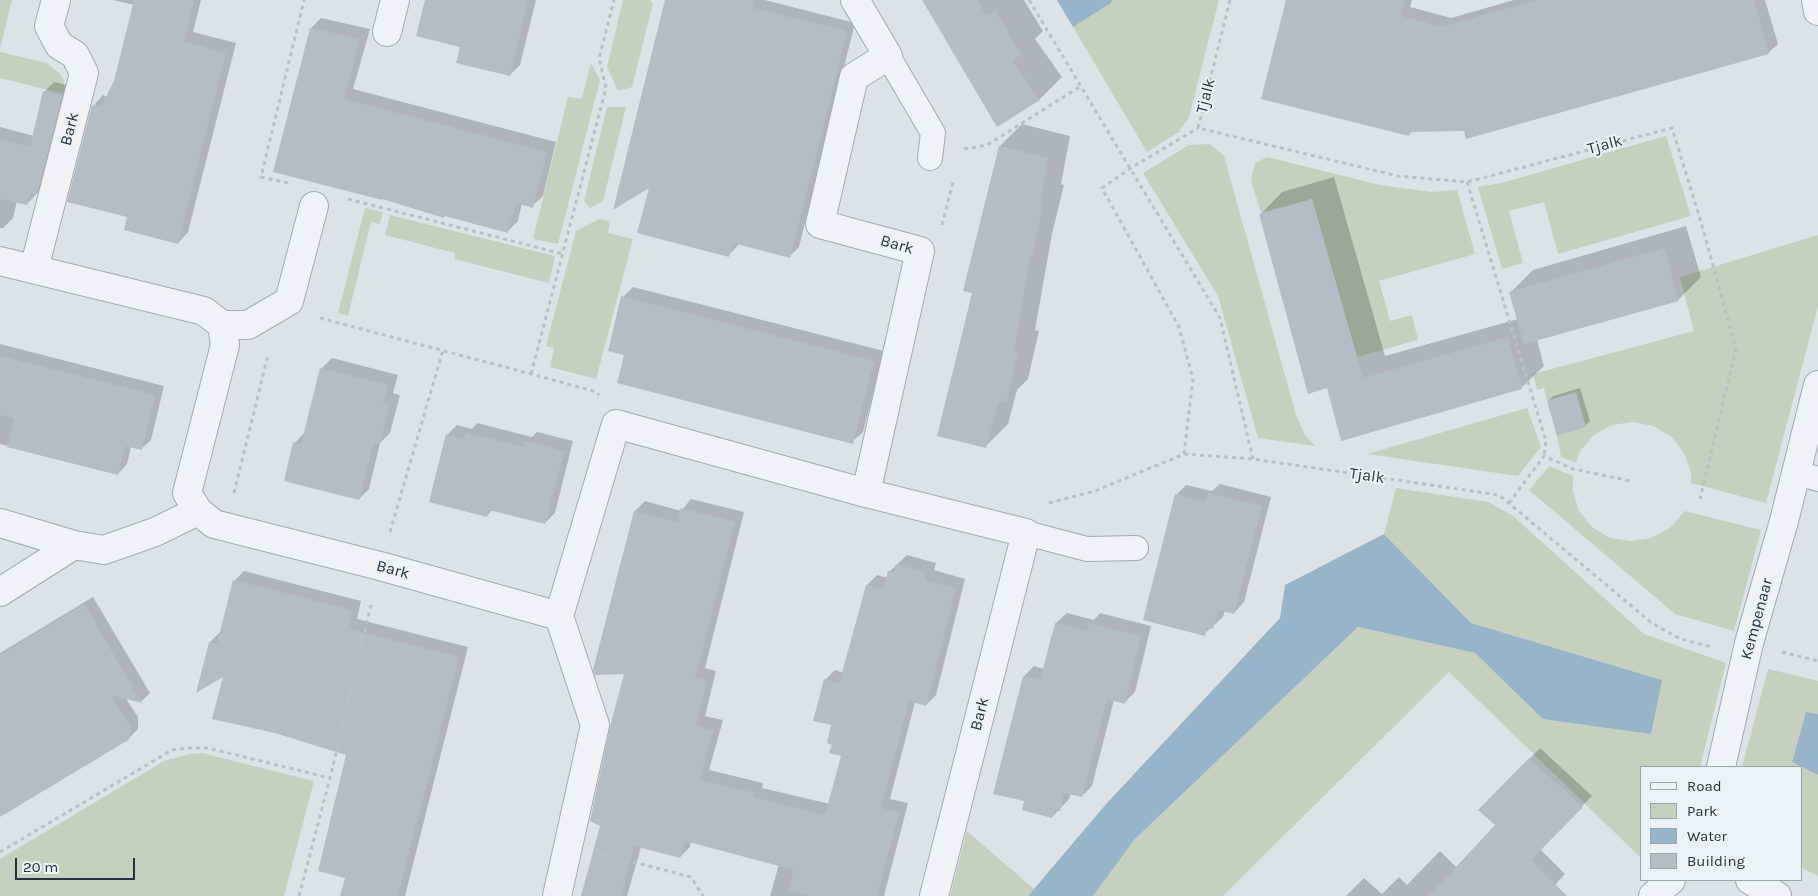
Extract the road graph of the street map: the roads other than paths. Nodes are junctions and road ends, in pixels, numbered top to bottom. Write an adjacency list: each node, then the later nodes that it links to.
1 (56, 0): 11 (street, Bark)
2 (395, 0): 6 (street)
3 (855, 0): 7 (street)
4 (1816, 0): 5 (street)
5 (1818, 11)
6 (387, 32)
7 (888, 56): 8 (lane); 15 (street, Bark)
8 (930, 158)
9 (317, 198): 12 (street)
10 (0, 261): 11 (street)
11 (34, 269): 12 (street)
12 (222, 325): 16 (street)
13 (1818, 385): 14 (street)
14 (1807, 476): 23 (street, Kempenaar)
15 (866, 493): 18 (street); 22 (street)
16 (198, 511): 19 (street); 22 (street, Bark)
17 (0, 523): 19 (street)
18 (1026, 533): 20 (lane); 27 (street, Bark)
19 (74, 545): 21 (street)
20 (1136, 548)
21 (0, 592)
22 (560, 616): 26 (street)
23 (1721, 766)
24 (1670, 881): 28 (street)
25 (1752, 881): 29 (street)
26 (557, 896)
27 (934, 896)
28 (1653, 896)
29 (1777, 896)

